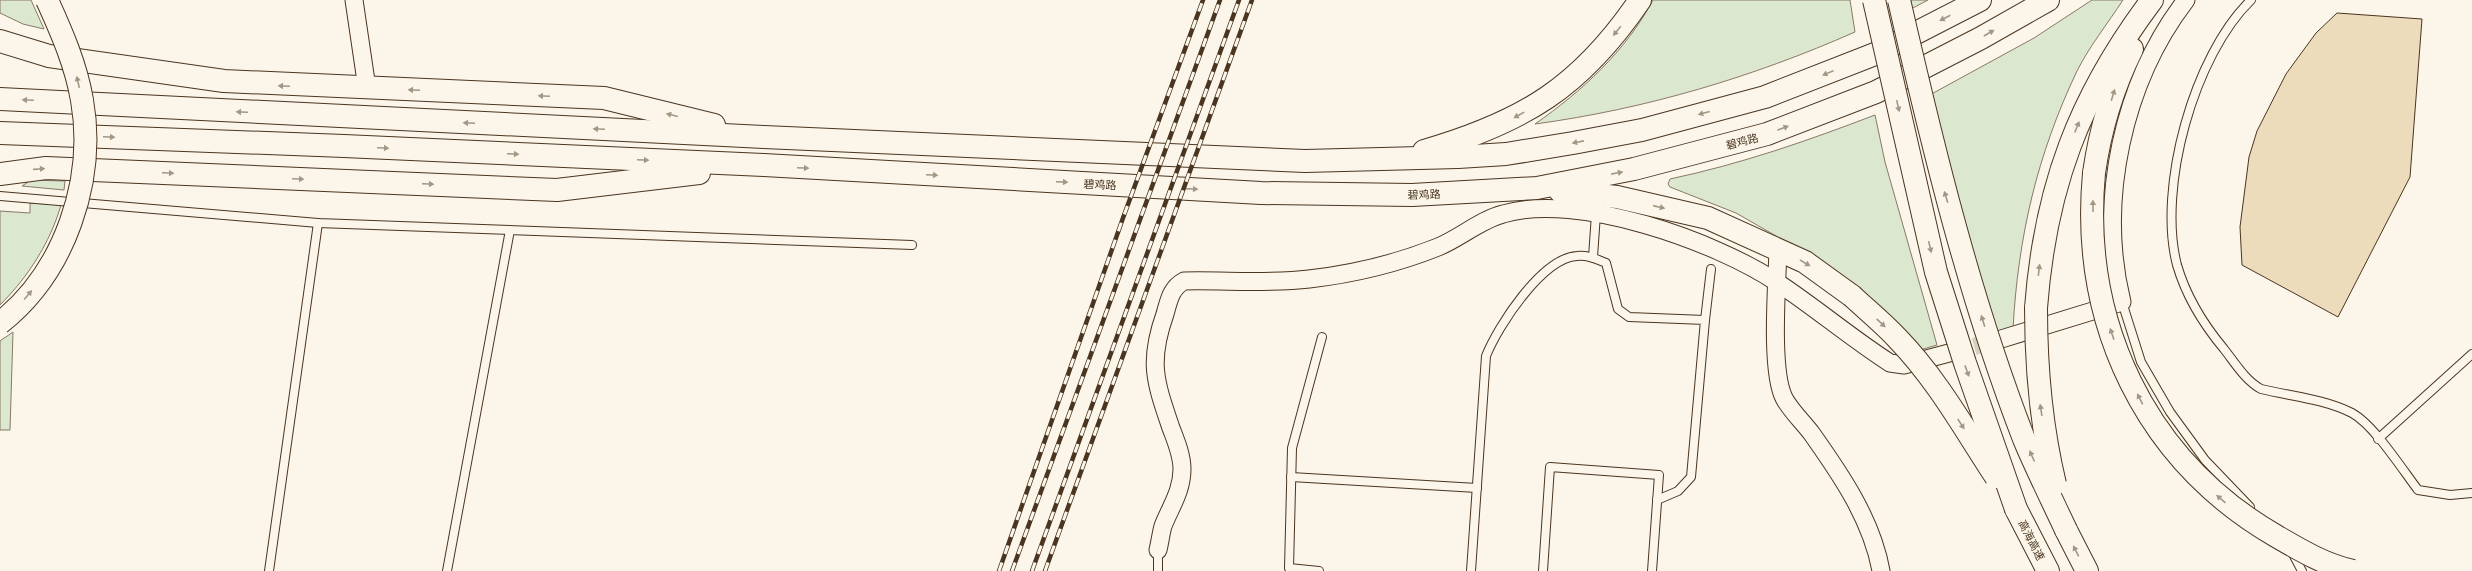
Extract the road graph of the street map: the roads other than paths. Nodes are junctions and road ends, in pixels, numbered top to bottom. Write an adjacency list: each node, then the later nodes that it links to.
1 (47, 0): 32 (highway, one-way to 1, bridge)
2 (354, 0): 13 (street)
3 (1640, 0): 17 (highway, one-way to 17)
4 (1874, 0): 42 (highway, one-way to 42, bridge)
5 (1899, 0): 43 (highway, one-way to 5, bridge)
6 (1980, 0): 17 (highway, one-way to 17)
7 (2048, 0): 20 (highway, 碧鸡路, one-way to 7)
8 (2152, 0): 43 (highway, one-way to 8, bridge)
9 (2158, 0): 56 (highway, one-way to 9, bridge)
10 (2186, 0): 30 (street)
11 (2251, 0): 37 (lane)
12 (0, 40): 13 (highway, one-way to 12)
13 (367, 88): 16 (highway, one-way to 13)
14 (0, 99): 16 (highway, one-way to 14)
15 (0, 133): 18 (highway, one-way to 18)
16 (764, 137): 17 (highway)
17 (1387, 160)
18 (764, 165): 19 (highway, one-way to 18); 20 (highway, 碧鸡路, one-way to 20)
19 (0, 174)
20 (1537, 188): 26 (highway, one-way to 26)
21 (0, 196): 23 (lane)
22 (1596, 214): 27 (lane); 29 (street); 44 (street)
23 (318, 224): 24 (lane); 45 (lane)
24 (510, 230): 25 (lane); 46 (lane)
25 (912, 245)
26 (1778, 250): 29 (street); 42 (highway, one-way to 42, bridge)
27 (1593, 257): 31 (lane); 39 (lane)
28 (1711, 269): 31 (lane)
29 (1777, 282): 35 (street); 52 (street)
30 (2122, 302): 34 (street); 55 (lane)
31 (1705, 320): 41 (lane)
32 (0, 323)
33 (1322, 337): 38 (lane)
34 (1998, 340)
35 (1949, 353)
36 (2472, 354): 37 (lane)
37 (2378, 439): 40 (lane)
38 (1291, 477): 39 (lane); 48 (lane)
39 (1477, 488): 49 (lane)
40 (2472, 493)
41 (1657, 500): 50 (lane); 51 (lane)
42 (2016, 509): 53 (highway, 高海高速)
43 (2066, 530): 54 (highway, one-way to 43)
44 (1158, 550): 47 (lane)
45 (269, 571)
46 (447, 571)
47 (1158, 571)
48 (1319, 571)
49 (1471, 571)
50 (1543, 571)
51 (1652, 571)
52 (1881, 571)
53 (2048, 571)
54 (2087, 571)
55 (2302, 571)
56 (2353, 571)

